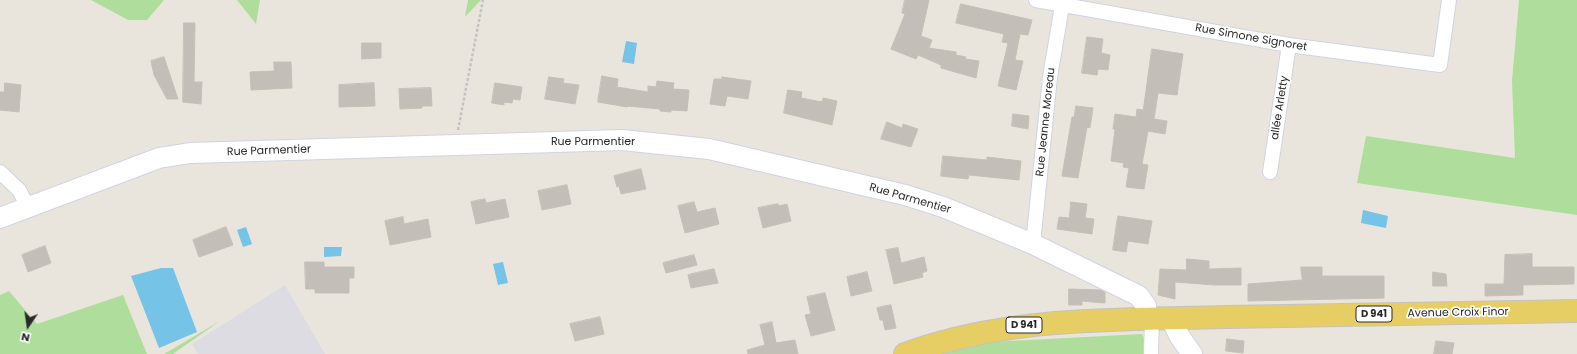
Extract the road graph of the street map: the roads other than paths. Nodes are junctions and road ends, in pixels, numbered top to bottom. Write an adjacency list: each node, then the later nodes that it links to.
1 (1036, 0): 3 (street, Rue Simone Signoret)
2 (1449, 0): 4 (street, Rue Simone Signoret)
3 (1063, 2): 4 (street, Rue Simone Signoret); 9 (street, Rue Jeanne Moreau)
4 (1289, 45): 6 (street, allée Arletty)
5 (0, 172): 7 (street)
6 (1270, 172)
7 (28, 207): 8 (street, Rue Parmentier); 9 (street, Rue Parmentier)
8 (0, 218)
9 (1033, 244): 11 (street, Rue Parmentier)
10 (1577, 311): 11 (main road, Avenue Croix Finor / D 941)
11 (1157, 319): 12 (main road, D 941); 13 (street); 14 (street, Rue Parmentier)
12 (905, 354)
13 (1151, 354)
14 (1192, 354)

